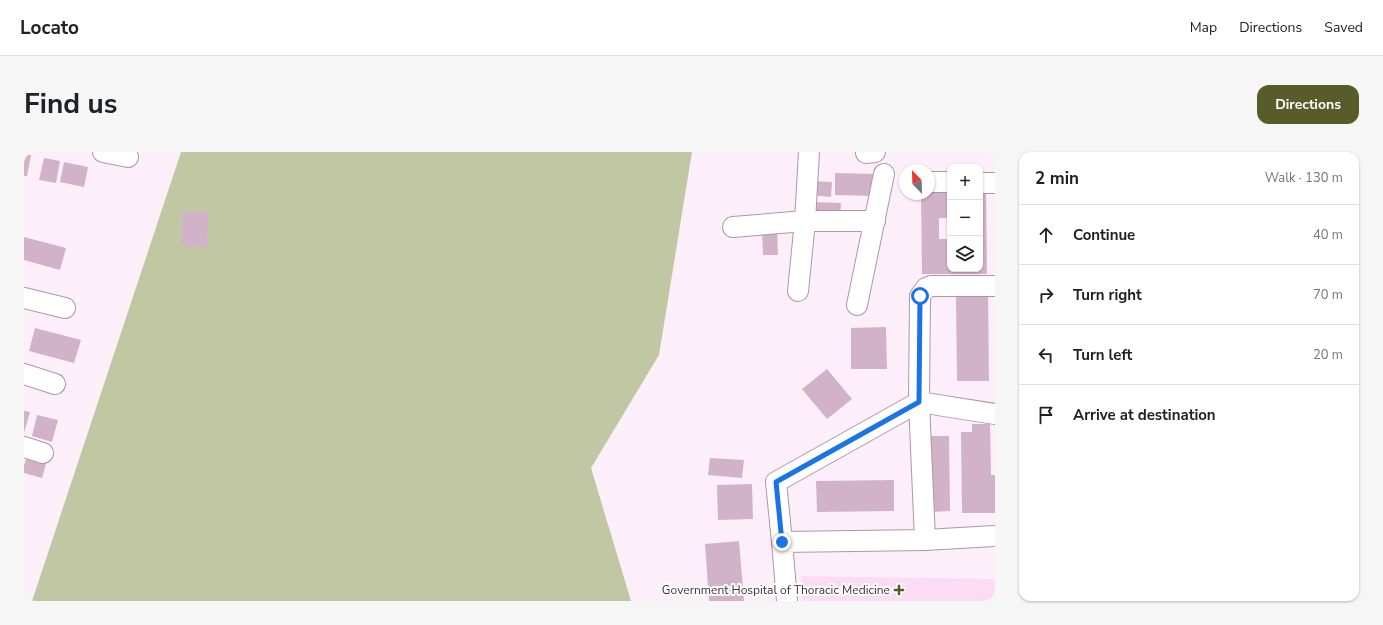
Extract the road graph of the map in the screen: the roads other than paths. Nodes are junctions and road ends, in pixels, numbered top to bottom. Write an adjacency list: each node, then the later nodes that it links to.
1 (103, 152): 3 (street)
2 (809, 152): 9 (street)
3 (128, 158)
4 (884, 174): 10 (street)
5 (935, 182): 6 (street)
6 (947, 182)
7 (983, 182): 8 (street)
8 (995, 183)
9 (805, 221): 10 (street); 11 (street); 13 (street)
10 (875, 221): 15 (street)
11 (733, 227)
12 (995, 286): 19 (street)
13 (798, 291)
14 (24, 298): 16 (street)
15 (857, 305)
16 (65, 308)
17 (24, 374): 18 (street)
18 (55, 384)
19 (919, 402): 20 (street); 24 (street); 25 (street)
20 (995, 414)
21 (24, 446): 22 (street)
22 (43, 452)
23 (995, 536): 24 (street)
24 (925, 540): 25 (street)
25 (782, 542): 26 (street)
26 (787, 601)

